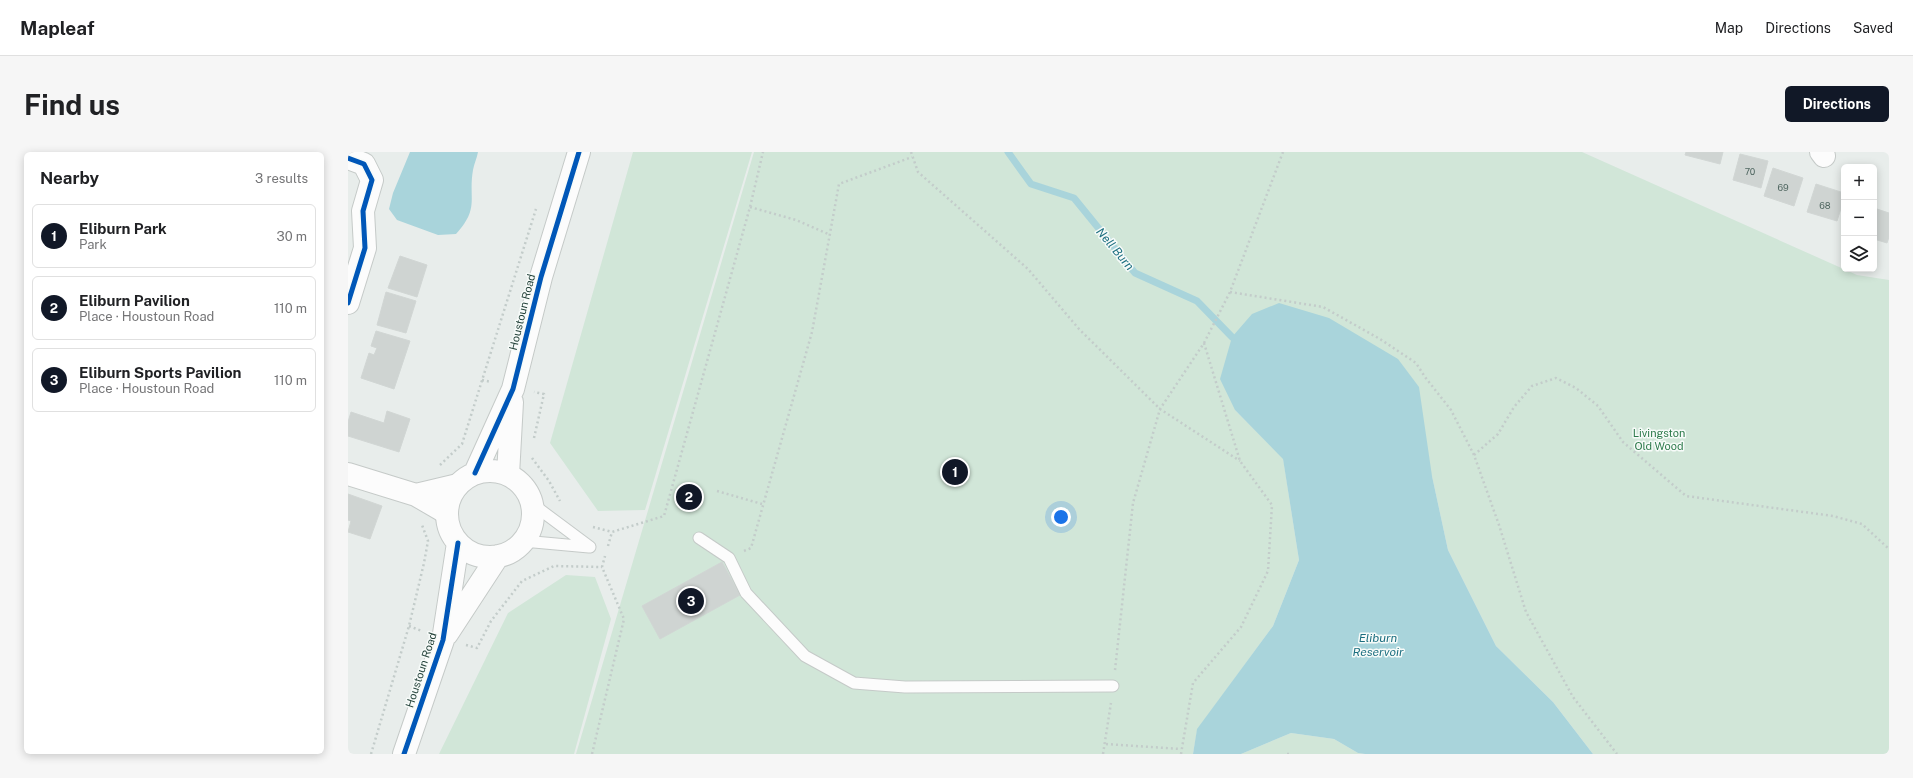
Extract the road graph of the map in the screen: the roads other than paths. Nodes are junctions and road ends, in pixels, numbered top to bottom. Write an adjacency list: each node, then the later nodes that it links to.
1 (579, 152): 4 (street, Houstoun Road)
2 (348, 158): 3 (street)
3 (348, 303)
4 (513, 389): 6 (street, Houstoun Road); 7 (street, Houstoun Road)
5 (348, 474): 8 (street)
6 (508, 475): 7 (street); 9 (street)
7 (466, 479): 8 (street); 10 (street, Houstoun Road)
8 (416, 495): 10 (street)
9 (532, 503): 12 (street, Houstoun Road); 12 (lane)
10 (447, 513): 13 (street, Houstoun Road)
11 (699, 538): 16 (lane)
12 (523, 541): 14 (street, Houstoun Road)
13 (458, 543): 14 (street); 15 (street, Houstoun Road)
14 (498, 556): 15 (street, Houstoun Road)
15 (443, 640): 17 (street, Houstoun Road)
16 (1113, 686)
17 (404, 754)

